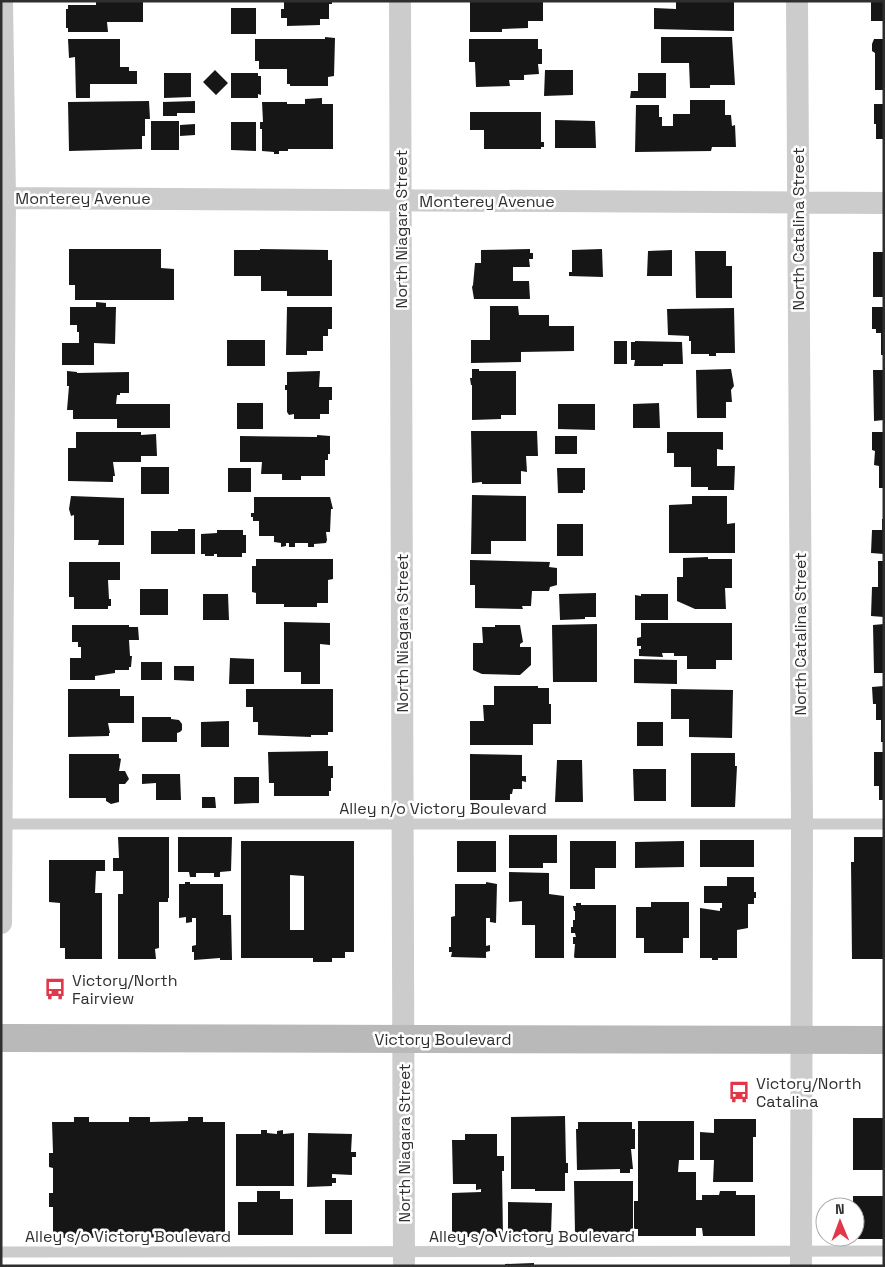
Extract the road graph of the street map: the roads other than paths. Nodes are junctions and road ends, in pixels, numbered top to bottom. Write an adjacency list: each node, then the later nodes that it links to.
1 (2, 1): 4 (street)
2 (400, 1): 5 (street, North Niagara Street)
3 (797, 1): 6 (street, North Catalina Street)
4 (3, 198): 5 (street, Monterey Avenue); 8 (street)
5 (402, 200): 6 (street, Monterey Avenue); 9 (street, North Niagara Street)
6 (798, 202): 7 (street, Monterey Avenue); 10 (street, North Catalina Street)
7 (884, 202)
8 (2, 824): 9 (lane, Alley n/o Victory Boulevard); 12 (street)
9 (402, 824): 10 (lane, Alley n/o Victory Boulevard); 14 (street, North Niagara Street)
10 (802, 824): 11 (lane, Alley n/o Victory Boulevard); 15 (street, North Catalina Street)
11 (884, 824)
12 (1, 923)
13 (1, 1038): 14 (main road, Victory Boulevard)
14 (404, 1039): 15 (main road, Victory Boulevard); 19 (street, North Niagara Street)
15 (802, 1040): 16 (main road, Victory Boulevard); 20 (street, North Catalina Street)
16 (884, 1040)
17 (1, 1252): 19 (lane, Alley s/o Victory Boulevard)
18 (884, 1252): 20 (lane, Alley s/o Victory Boulevard)
19 (404, 1259): 20 (lane, Alley s/o Victory Boulevard)
20 (801, 1259)

